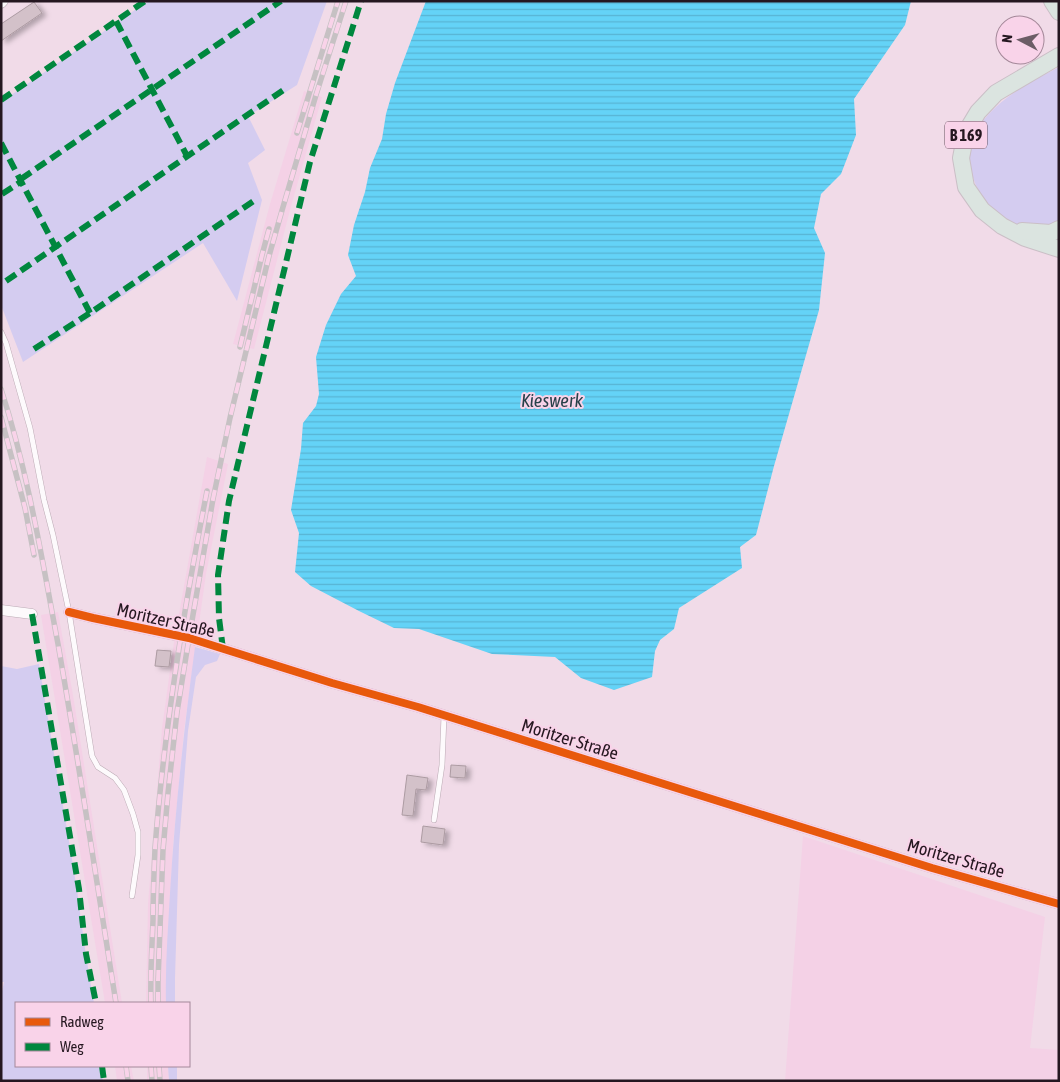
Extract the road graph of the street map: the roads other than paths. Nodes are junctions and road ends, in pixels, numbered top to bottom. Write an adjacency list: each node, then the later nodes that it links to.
1 (1052, 1): 2 (highway)
2 (1059, 12)
3 (1055, 59): 5 (highway, B 169)
4 (1059, 229): 5 (highway)
5 (1010, 230): 6 (highway, B 169)
6 (1059, 249)
7 (1, 332): 9 (lane)
8 (1, 610): 10 (street)
9 (69, 612): 11 (street, Moritzer Straße); 13 (lane)
10 (32, 614)
11 (444, 716): 12 (lane); 14 (street, Moritzer Straße)
12 (434, 820)
13 (132, 896)
14 (1059, 904)

